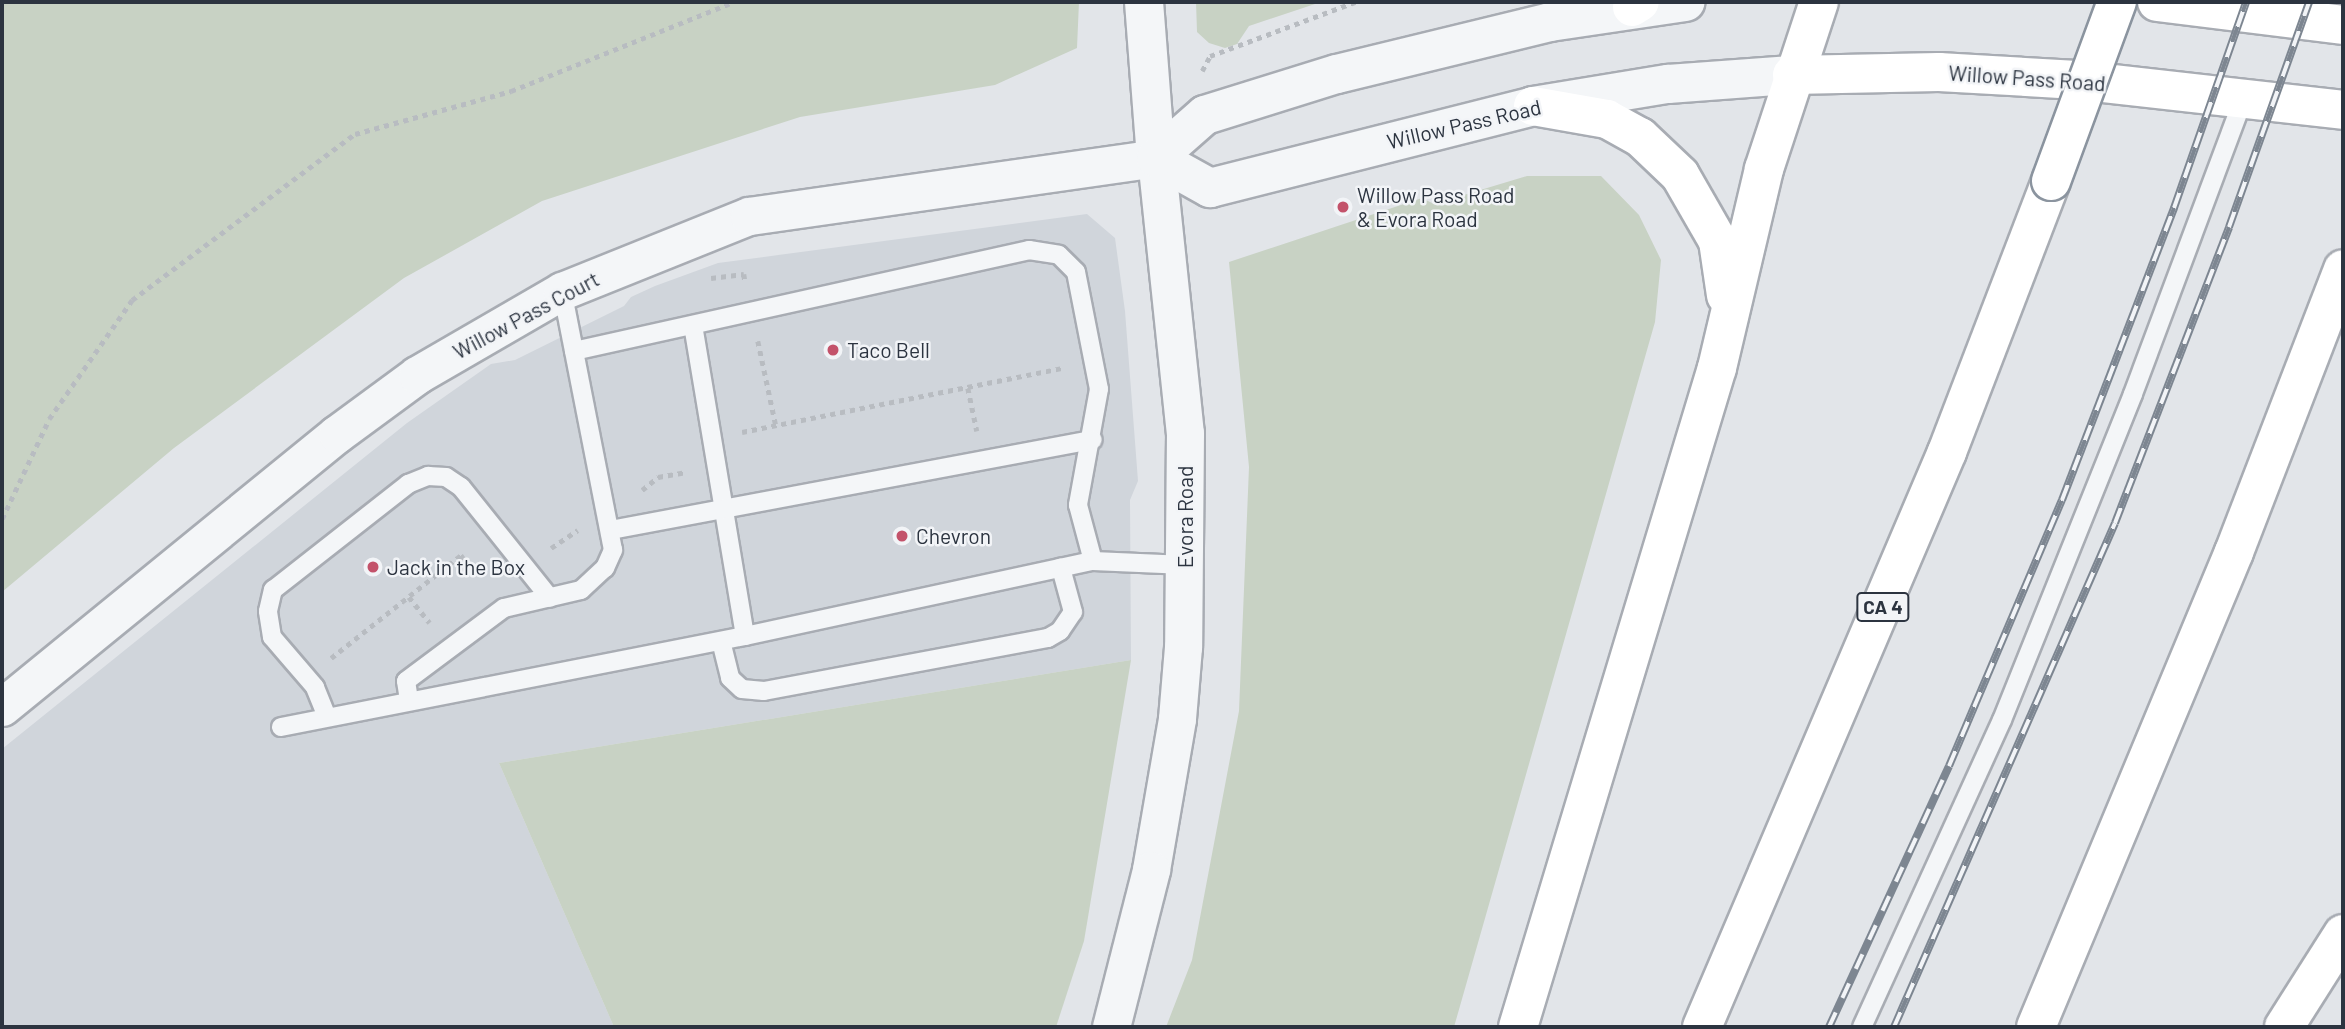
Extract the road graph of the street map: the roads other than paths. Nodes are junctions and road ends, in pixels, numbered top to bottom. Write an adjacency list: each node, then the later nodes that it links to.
1 (1144, 2): 12 (street, Evora Road)
2 (1686, 2): 6 (street)
3 (1819, 2): 8 (main road)
4 (2117, 2): 34 (main road, CA 4, bridge)
5 (2158, 2): 7 (main road)
6 (1636, 5): 12 (street)
7 (2343, 25)
8 (1792, 75): 9 (main road, Willow Pass Road); 10 (street, Willow Pass Road); 15 (main road)
9 (2244, 97): 11 (main road, Willow Pass Road); 35 (lane)
10 (1533, 106): 12 (street, Willow Pass Road); 15 (main road)
11 (2343, 110)
12 (1156, 158): 14 (street, Willow Pass Court); 22 (street, Evora Road)
13 (2343, 269): 36 (main road)
14 (562, 291): 17 (lane); 28 (street, Willow Pass Court)
15 (1729, 322): 33 (main road)
16 (693, 325): 17 (lane); 18 (lane); 19 (lane)
17 (574, 351): 20 (lane)
18 (1093, 440): 19 (lane); 21 (lane)
19 (723, 509): 20 (lane); 25 (lane)
20 (611, 530): 24 (lane)
21 (1093, 561): 22 (lane); 23 (lane)
22 (1186, 565): 32 (street, Evora Road)
23 (1060, 568): 25 (lane); 26 (lane)
24 (550, 598): 27 (lane); 29 (lane)
25 (745, 636): 26 (lane)
26 (722, 641): 27 (lane)
27 (410, 700): 29 (lane)
28 (2, 707)
29 (327, 717): 30 (lane)
30 (281, 727)
31 (2343, 934): 37 (main road)
32 (1111, 1027)
33 (1518, 1027)
34 (1702, 1027)
35 (1862, 1027)
36 (2036, 1027)
37 (2284, 1027)

